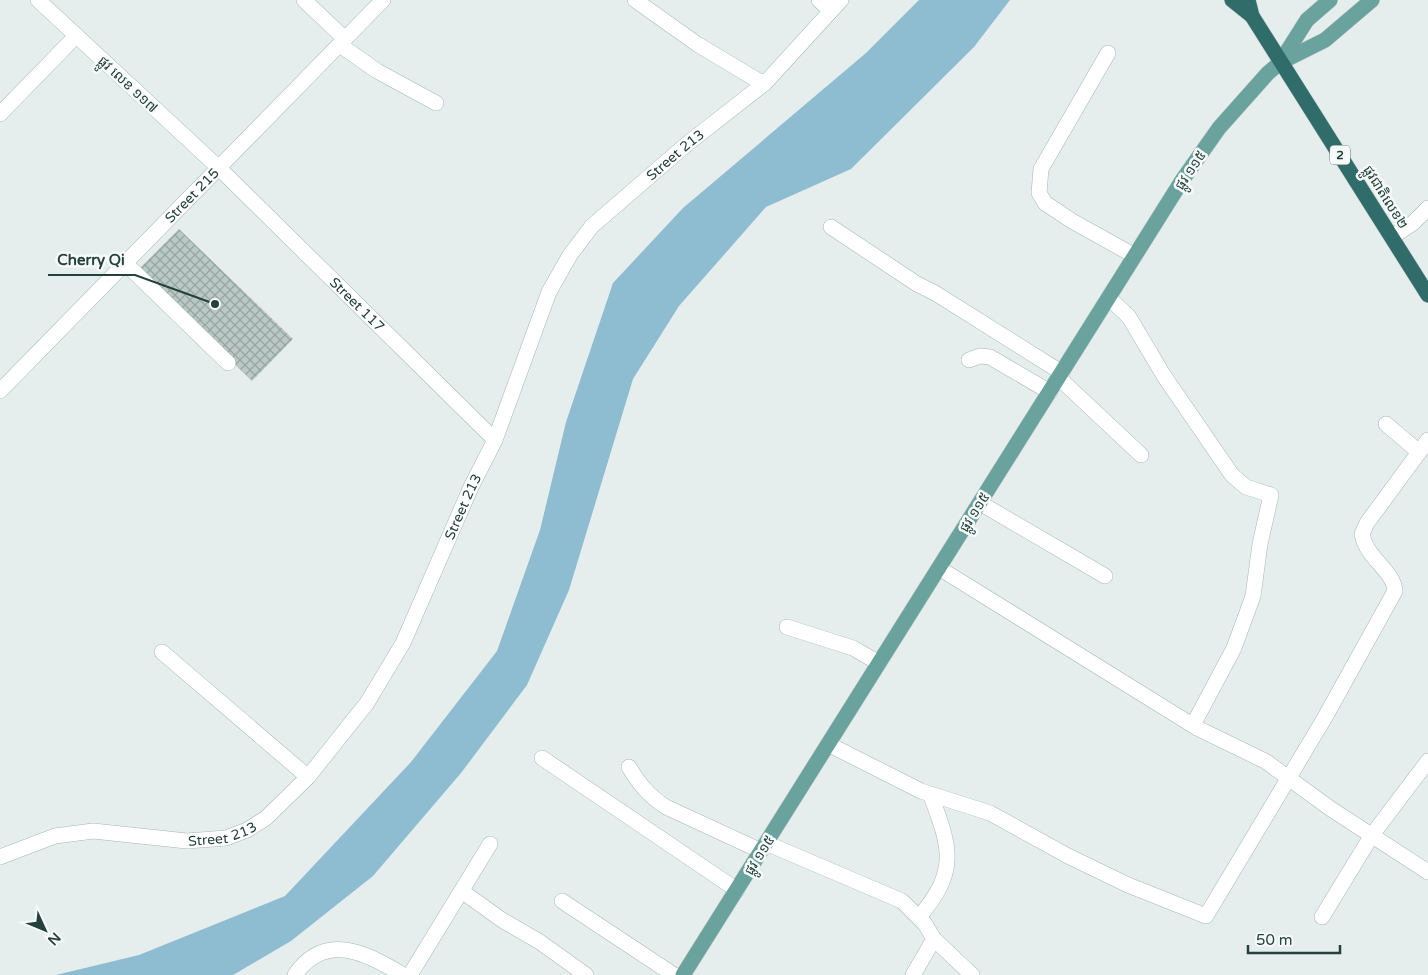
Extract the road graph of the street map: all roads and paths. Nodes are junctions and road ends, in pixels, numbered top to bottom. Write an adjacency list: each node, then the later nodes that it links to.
1 (38, 0): 12 (street, ផ្លូវ លេខ ១១៧)
2 (304, 0): 13 (street)
3 (384, 0): 13 (street, Street 215)
4 (635, 0): 16 (street)
5 (819, 0): 10 (street)
6 (1232, 0): 11 (highway, ផ្លូវជាតិលេខ២ / 2)
7 (1248, 0): 11 (highway, ផ្លូវជាតិលេខ២ / 2)
8 (1330, 0): 15 (main road)
9 (1372, 0): 15 (main road)
10 (836, 5): 16 (street, Street 213)
11 (1252, 16): 15 (highway, ផ្លូវជាតិលេខ២ / 2)
12 (76, 36): 18 (street); 19 (street, ផ្លូវ លេខ ១១៧)
13 (342, 42): 17 (street); 19 (street, Street 215)
14 (1108, 54): 23 (street)
15 (1281, 62): 22 (highway, ផ្លូវជាតិលេខ២ / 2); 23 (main road, ផ្លូវ ១១៥)
16 (766, 83): 33 (street, Street 213)
17 (436, 103)
18 (0, 114)
19 (219, 168): 24 (street, Street 215); 33 (street, Street 117)
20 (1428, 208): 22 (street)
21 (831, 227): 29 (street)
22 (1392, 237): 25 (highway, ផ្លូវជាតិលេខ២ / 2)
23 (1135, 256): 26 (main road, ផ្លូវ ១១៥)
24 (125, 263): 28 (street); 30 (street, Street 215)
25 (1428, 295)
26 (1109, 298): 29 (main road, ផ្លូវ ១១៥); 42 (street)
27 (969, 360): 31 (street)
28 (228, 363)
29 (1061, 374): 31 (main road, ផ្លូវ ១១៥); 35 (street)
30 (0, 391)
31 (1050, 392): 36 (main road, ផ្លូវ ១១៥)
32 (1386, 424): 34 (street)
33 (495, 440): 47 (street, Street 213)
34 (1423, 446): 48 (street)
35 (1140, 455)
36 (980, 503): 37 (main road, ផ្លូវ ១១៥); 38 (street)
37 (939, 568): 41 (main road, ផ្លូវ ១១៥); 42 (street)
38 (1105, 576)
39 (787, 627): 41 (street)
40 (162, 652): 47 (street)
41 (879, 663): 43 (main road, ផ្លូវ ១១៥)
42 (1193, 726): 48 (street)
43 (828, 744): 49 (street); 52 (main road, ផ្លូវ ១១៥)
44 (542, 758): 55 (street)
45 (1428, 761): 50 (street)
46 (630, 767): 52 (street)
47 (308, 777): 53 (street, Street 213)
48 (1289, 777): 49 (street); 50 (street)
49 (931, 796): 58 (street)
50 (1372, 835): 54 (street); 59 (street)
51 (490, 844): 56 (street)
52 (763, 847): 55 (main road, ផ្លូវ ១១៥); 58 (street)
53 (0, 857)
54 (1428, 872)
55 (737, 890): 66 (main road, ផ្លូវ ១១៥)
56 (463, 892): 63 (street); 64 (street)
57 (562, 901): 65 (street)
58 (919, 917): 60 (street)
59 (1322, 917)
60 (934, 939): 67 (street); 68 (street)
61 (295, 975): 62 (street)
62 (403, 975)
63 (410, 975)
64 (586, 975)
65 (674, 975)
66 (683, 975)
67 (913, 975)
68 (972, 975)

